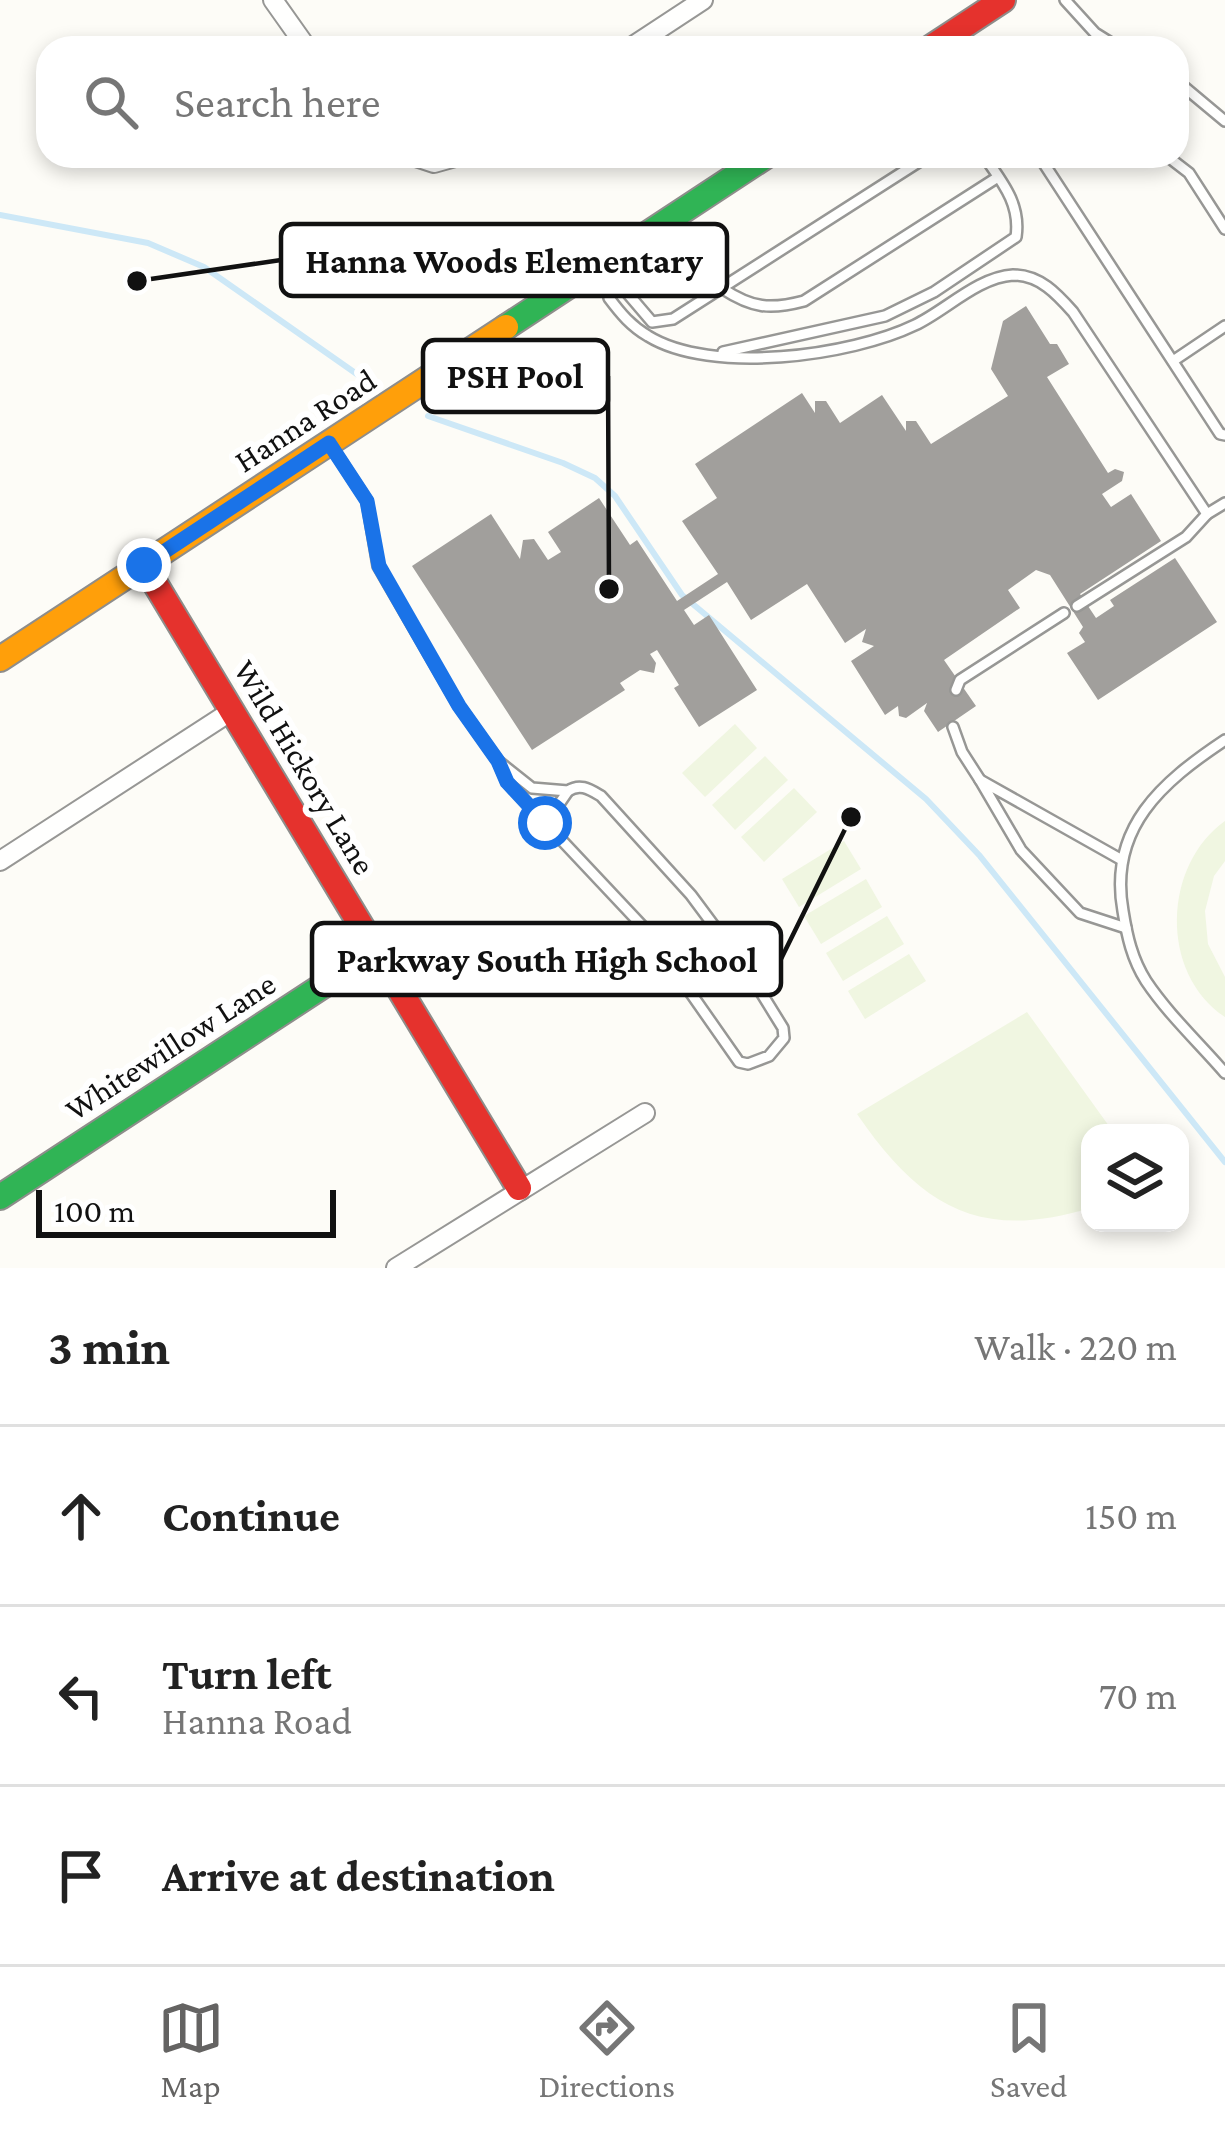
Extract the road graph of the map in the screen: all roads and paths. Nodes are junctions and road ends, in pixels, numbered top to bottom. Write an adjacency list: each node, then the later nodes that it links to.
1 (273, 0): 5 (street)
2 (703, 0): 6 (street)
3 (1003, 0): 7 (street)
4 (1065, 0): 8 (lane)
5 (298, 36)
6 (648, 36)
7 (948, 36)
8 (1100, 36)
9 (1189, 91): 10 (lane)
10 (1225, 121)
11 (750, 168): 18 (street, Hanna Road)
12 (910, 168): 19 (lane)
13 (992, 168): 16 (lane)
14 (1047, 168): 22 (lane)
15 (1183, 168): 17 (lane)
16 (998, 177): 19 (lane); 21 (lane)
17 (1225, 229)
18 (604, 275): 19 (lane); 21 (lane); 24 (street, Hanna Road)
19 (723, 289)
20 (1225, 326): 22 (lane)
21 (718, 354): 26 (lane)
22 (1173, 361): 23 (lane)
23 (1225, 435)
24 (329, 443): 27 (street, Hanna Road); 35 (lane)
25 (1225, 503): 26 (lane)
26 (1207, 514): 28 (lane)
27 (144, 565): 30 (street, Hanna Road); 32 (street, Wild Hickory Lane)
28 (1077, 606)
29 (1064, 614): 31 (lane)
30 (0, 659)
31 (956, 690)
32 (233, 710): 40 (street); 42 (street, Wild Hickory Lane)
33 (953, 727): 36 (lane)
34 (1225, 740): 39 (lane)
35 (498, 761): 37 (lane); 38 (lane)
36 (980, 781): 39 (lane); 41 (lane)
37 (568, 791): 38 (lane); 38 (lane)
38 (545, 823)
39 (1122, 860): 41 (lane)
40 (0, 861)
41 (1126, 928): 43 (lane)
42 (376, 950): 45 (street, Wild Hickory Lane); 46 (street, Whitewillow Lane)
43 (1225, 1073)
44 (645, 1113): 45 (street)
45 (519, 1188): 47 (street)
46 (0, 1197)
47 (396, 1268)

